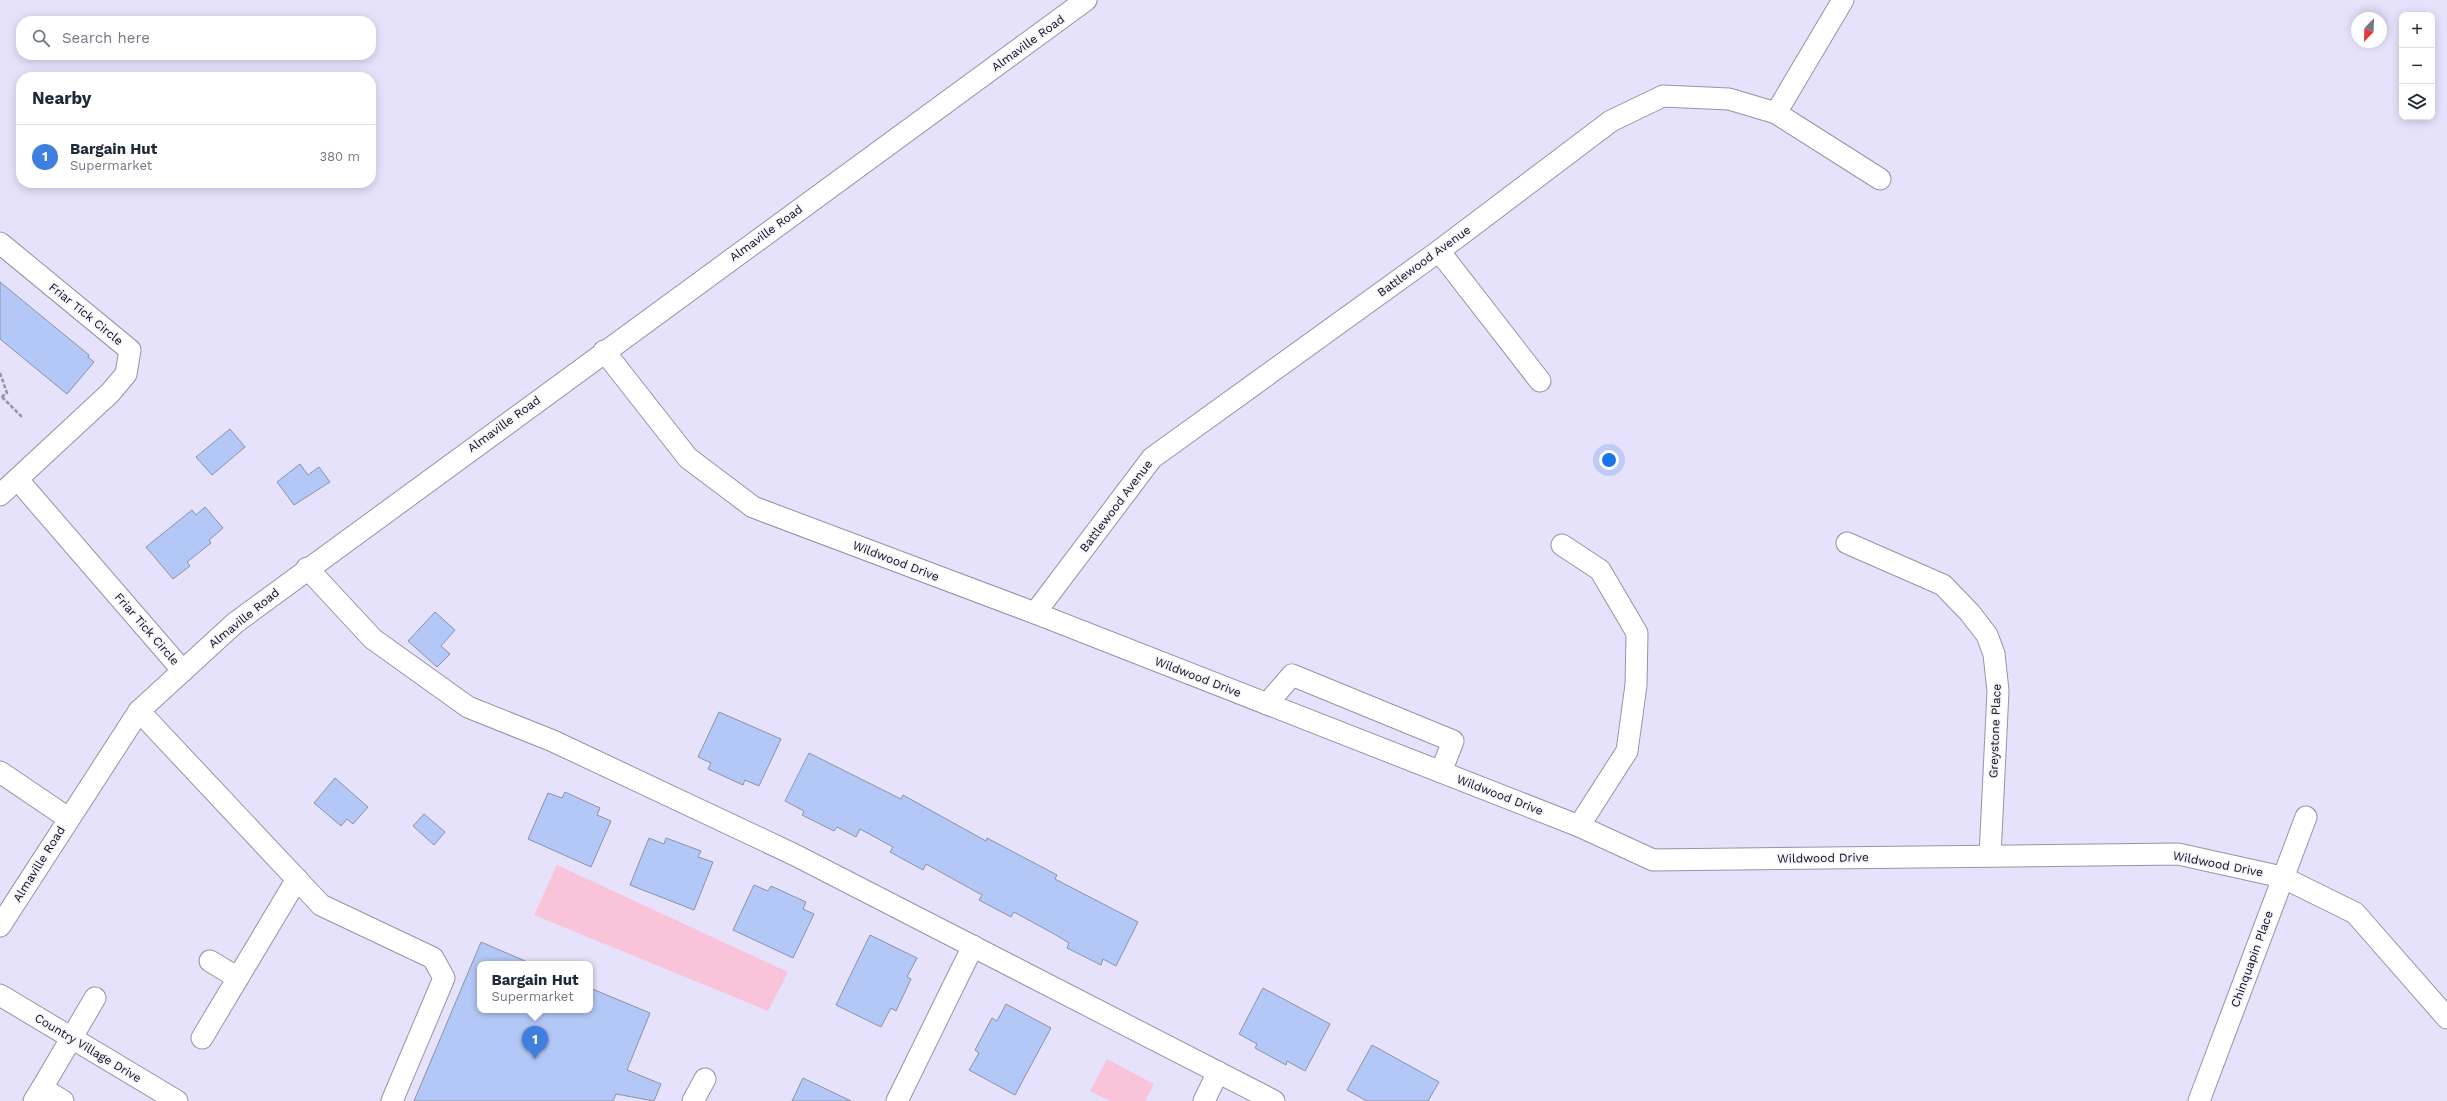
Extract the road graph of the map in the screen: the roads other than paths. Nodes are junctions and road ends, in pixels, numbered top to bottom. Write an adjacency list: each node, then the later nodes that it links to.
1 (1086, 0): 7 (street, Almaville Road)
2 (1843, 0): 3 (street)
3 (1776, 113): 4 (street, Battlewood Avenue); 6 (street, Battlewood Avenue)
4 (1880, 179)
5 (0, 243): 9 (street, Friar Tick Circle)
6 (1439, 250): 8 (street); 14 (street, Battlewood Avenue)
7 (604, 351): 13 (street, Almaville Road); 14 (street, Wildwood Drive)
8 (1540, 381)
9 (18, 480): 10 (street, Friar Tick Circle); 15 (street, Friar Tick Circle)
10 (0, 495)
11 (1847, 543): 23 (street, Greystone Place)
12 (1562, 545): 22 (street)
13 (307, 568): 15 (street, Almaville Road); 27 (street)
14 (1035, 613): 16 (street, Wildwood Drive)
15 (183, 671): 17 (street, Almaville Road)
16 (1267, 704): 19 (street, Wildwood Drive); 19 (street)
17 (139, 711): 21 (street, Almaville Road); 25 (street)
18 (0, 772): 21 (street)
19 (1441, 772): 22 (street, Wildwood Drive)
20 (2306, 817): 24 (street, Chinquapin Place)
21 (68, 818): 26 (street, Almaville Road)
22 (1579, 826): 23 (street, Wildwood Drive)
23 (1990, 856): 24 (street, Wildwood Drive)
24 (2282, 877): 32 (street, Wildwood Drive); 45 (street, Chinquapin Place)
25 (297, 879): 29 (street); 40 (street)
26 (0, 926)
27 (973, 946): 35 (street); 42 (street)
28 (210, 960): 29 (street)
29 (238, 978): 34 (street)
30 (0, 995): 33 (street, Country Village Drive)
31 (95, 998): 33 (street)
32 (2447, 1018)
33 (71, 1038): 37 (street); 39 (street, Country Village Drive)
34 (202, 1038)
35 (1218, 1072): 43 (street); 44 (street)
36 (705, 1079): 41 (street)
37 (38, 1094): 38 (street)
38 (63, 1101)
39 (177, 1101)
40 (392, 1101)
41 (693, 1101)
42 (897, 1101)
43 (1204, 1101)
44 (1274, 1101)
45 (2199, 1101)

